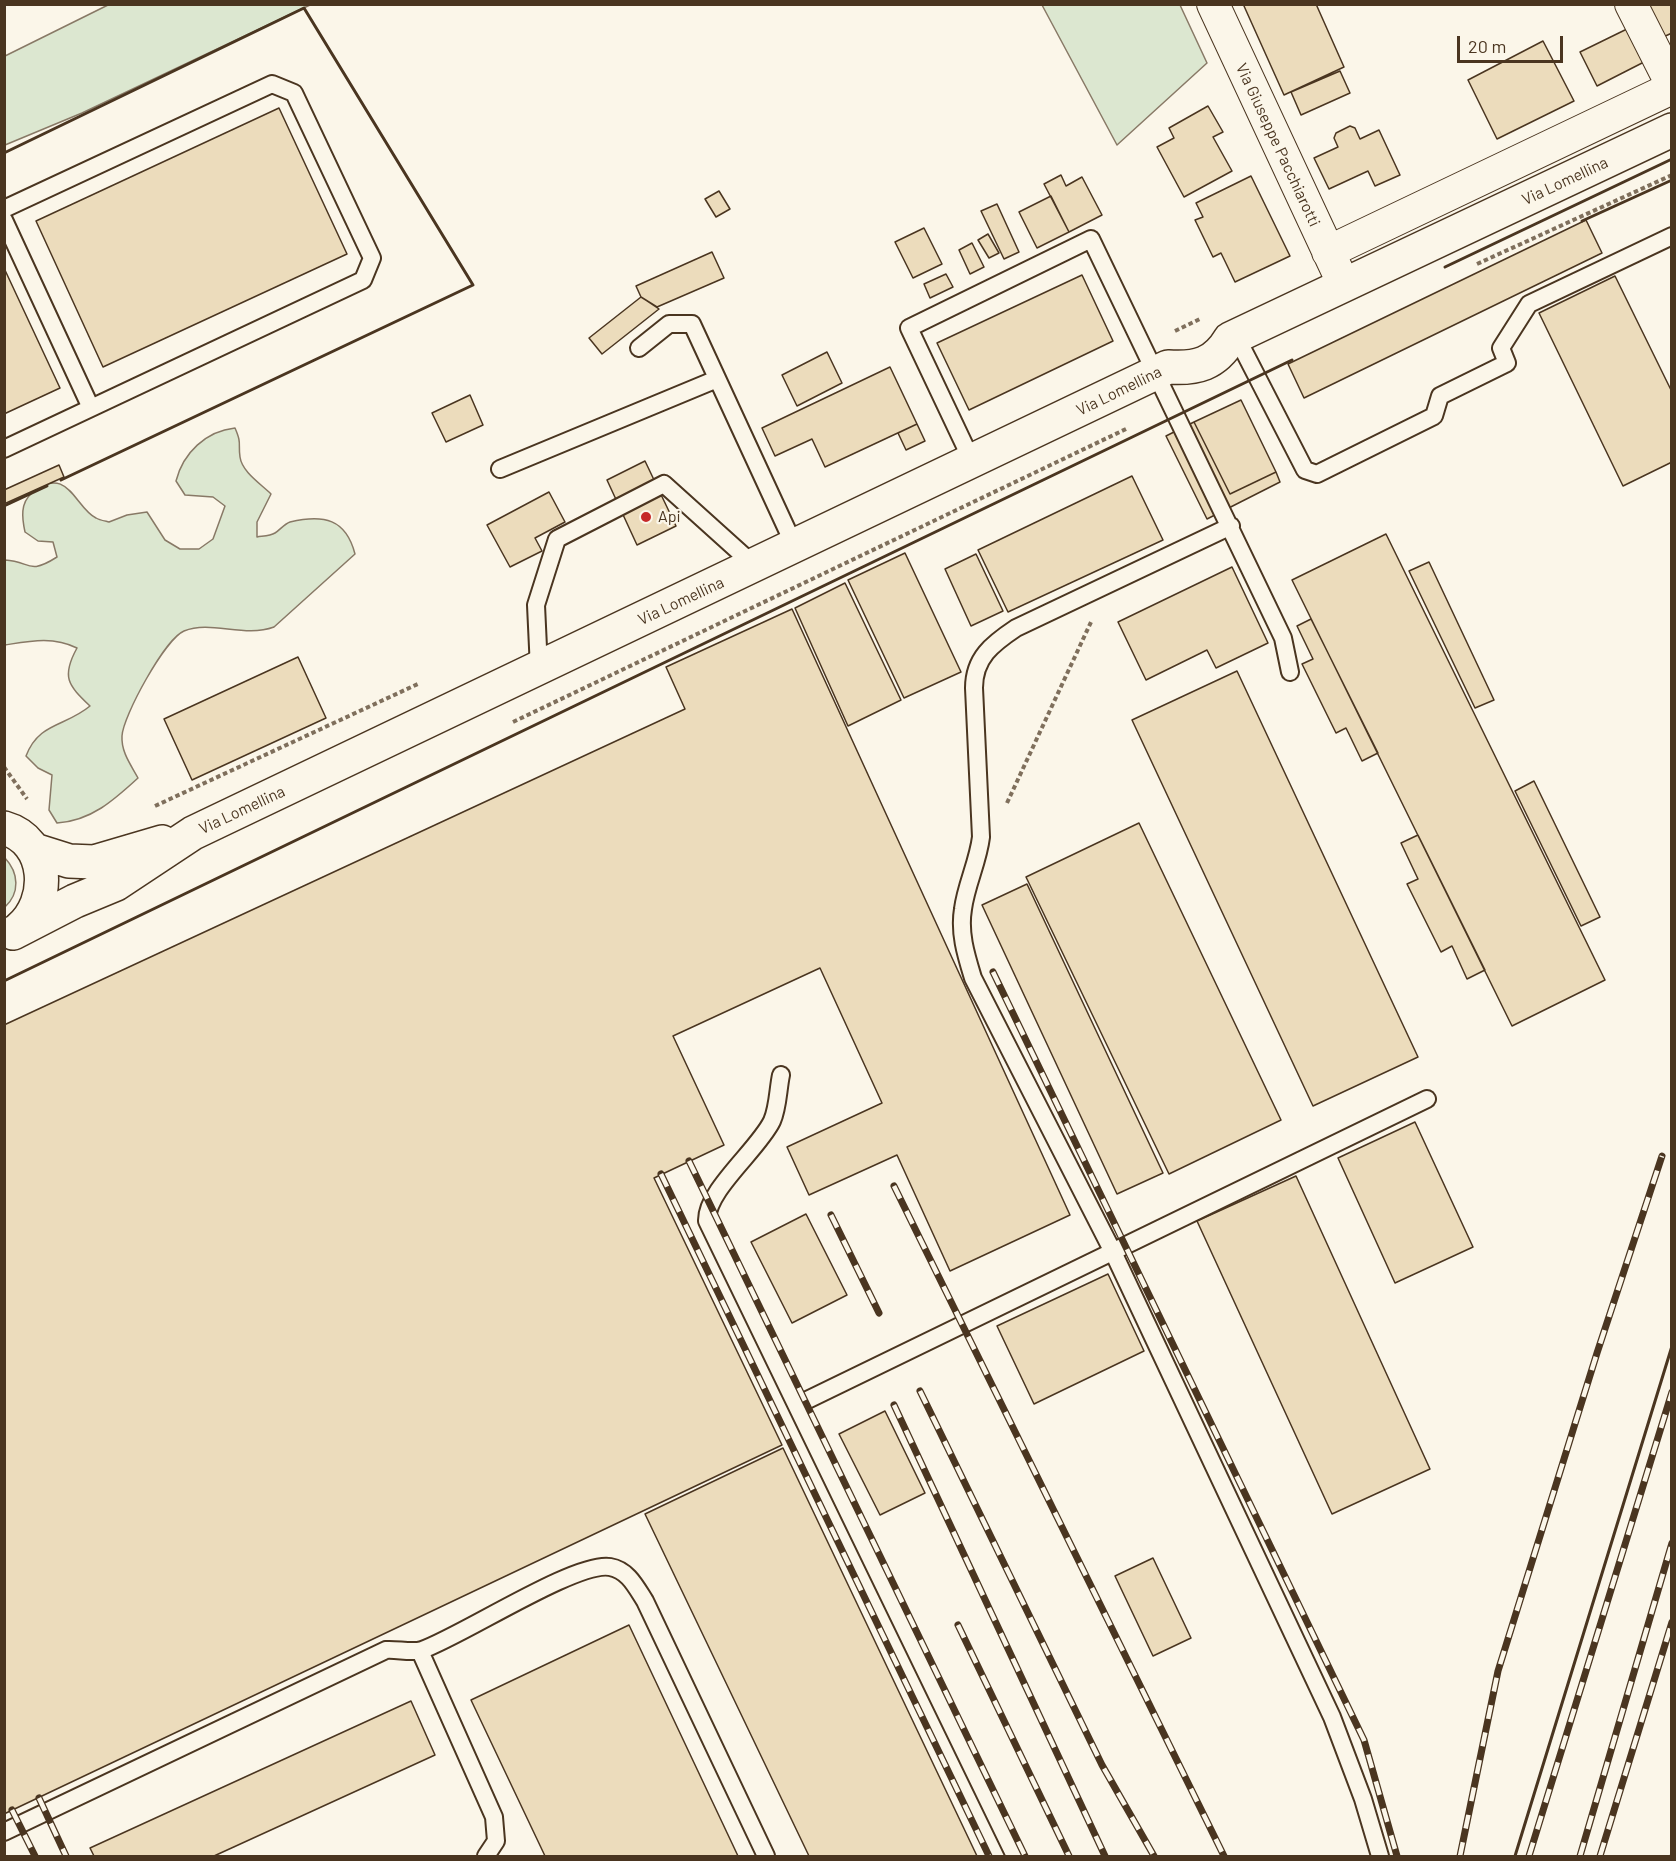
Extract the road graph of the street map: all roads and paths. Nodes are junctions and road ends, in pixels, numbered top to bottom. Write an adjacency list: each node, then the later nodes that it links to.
1 (1213, 4): 9 (street, Via Giuseppe Pacchiarotti)
2 (1631, 4): 3 (street)
3 (1671, 86): 9 (street)
4 (1671, 130): 11 (main road, Via Lomellina)
5 (1671, 175): 10 (path)
6 (4, 209): 17 (lane)
7 (4, 220): 17 (lane)
8 (1671, 236): 13 (lane)
9 (1328, 252): 11 (street, Via Giuseppe Pacchiarotti)
10 (1467, 269)
11 (1344, 286): 13 (main road, Via Lomellina)
12 (1197, 321): 15 (path)
13 (1233, 337): 15 (main road, Via Lomellina)
14 (639, 348): 16 (lane)
15 (1155, 362): 19 (main road, Via Lomellina); 19 (lane); 21 (lane)
16 (717, 379): 20 (lane); 22 (lane)
17 (91, 408): 18 (lane)
18 (4, 449)
19 (972, 461): 22 (main road, Via Lomellina)
20 (500, 469)
21 (1232, 526): 24 (lane); 26 (lane)
22 (795, 547): 23 (main road, Via Lomellina)
23 (755, 566): 25 (main road, Via Lomellina); 25 (lane)
24 (1092, 592): 33 (path); 33 (lane)
25 (539, 669): 32 (main road, Via Lomellina)
26 (1290, 672)
27 (430, 678): 30 (path)
28 (4, 767): 29 (path)
29 (32, 807)
30 (154, 807)
31 (4, 828): 34 (main road, Via Lomellina)
32 (193, 833): 34 (main road, Via Lomellina); 35 (main road, Via Lomellina)
33 (981, 837): 38 (lane)
34 (34, 850): 35 (main road, Via Lomellina)
35 (9, 935)
36 (781, 1075): 39 (lane)
37 (1427, 1099): 38 (lane)
38 (1113, 1252): 39 (lane); 45 (lane)
39 (796, 1405): 44 (lane)
40 (420, 1651): 41 (lane); 42 (lane); 43 (lane)
41 (4, 1832)
42 (486, 1857)
43 (766, 1857)
44 (1015, 1857)
45 (1380, 1857)

